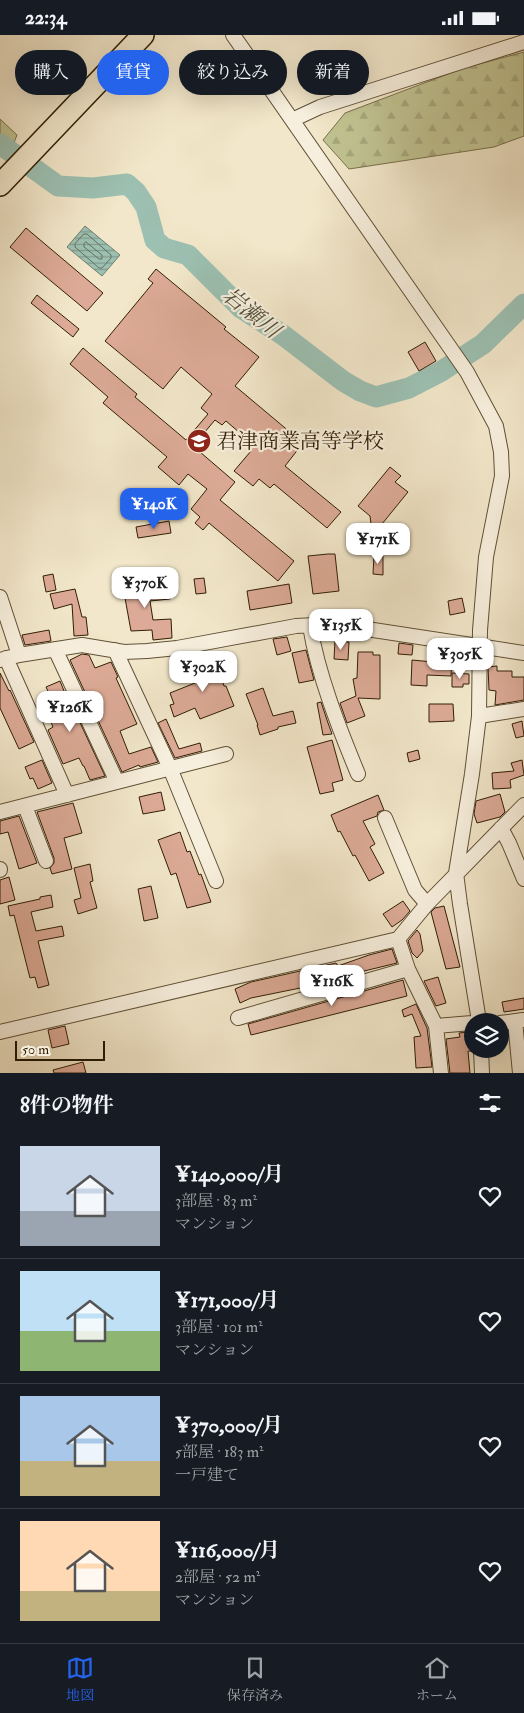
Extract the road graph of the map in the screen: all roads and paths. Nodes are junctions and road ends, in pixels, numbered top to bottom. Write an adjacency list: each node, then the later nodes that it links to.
1 (143, 35): 5 (highway)
2 (233, 35): 4 (street)
3 (524, 42): 4 (street)
4 (292, 120): 8 (street)
5 (3, 182)
6 (0, 597): 12 (street)
7 (310, 626): 8 (street); 10 (street); 17 (street)
8 (480, 647): 11 (street); 14 (street)
9 (55, 649): 10 (street); 12 (street); 18 (street)
10 (116, 651): 16 (street)
11 (524, 653)
12 (8, 658): 19 (street)
13 (524, 709): 14 (street)
14 (479, 717): 26 (street)
15 (226, 754): 16 (street)
16 (170, 768): 18 (street); 28 (street)
17 (358, 774)
18 (117, 782): 19 (street)
19 (67, 795): 21 (street)
20 (524, 805): 24 (street)
21 (26, 806): 22 (street); 25 (street)
22 (0, 812)
23 (385, 818): 29 (street)
24 (501, 829): 26 (street); 27 (street)
25 (46, 861)
26 (456, 873): 29 (street); 32 (street)
27 (524, 879)
28 (216, 881)
29 (427, 904): 30 (street)
30 (398, 939): 31 (street); 37 (street)
31 (408, 969): 33 (street); 36 (street)
32 (478, 1013)
33 (238, 1017)
34 (519, 1021): 41 (street)
35 (464, 1024): 36 (street)
36 (436, 1026): 39 (street)
37 (0, 1032)
38 (481, 1058): 40 (street)
39 (441, 1073)
40 (482, 1073)
41 (520, 1073)

